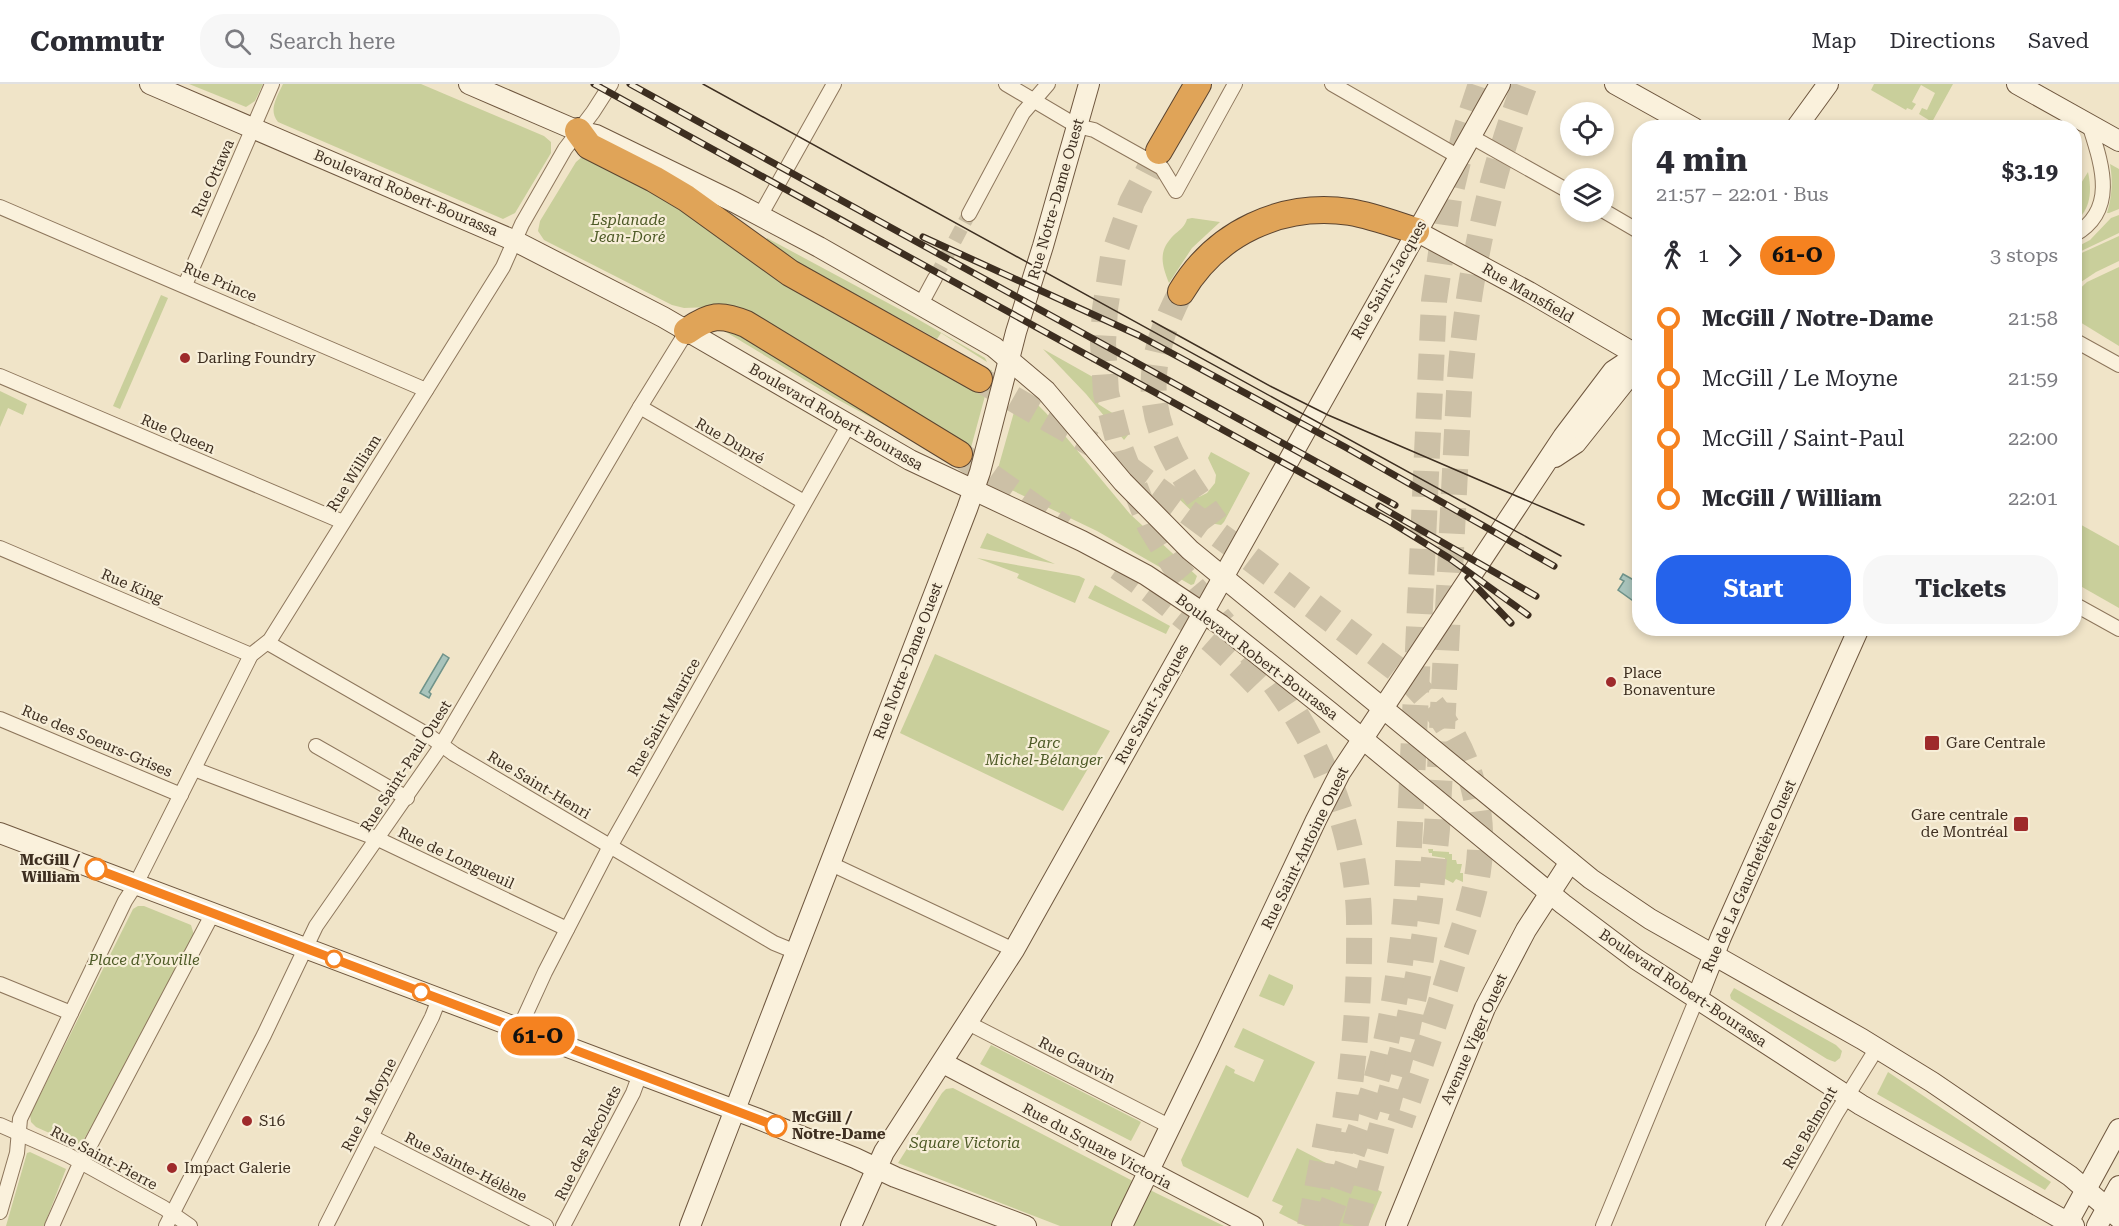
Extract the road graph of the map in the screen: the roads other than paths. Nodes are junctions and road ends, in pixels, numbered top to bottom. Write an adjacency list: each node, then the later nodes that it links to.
1 (150, 84): 26 (main road, Boulevard Robert-Bourassa)
2 (272, 84): 26 (street, Rue Ottawa)
3 (469, 84): 28 (main road)
4 (611, 84): 28 (street, Rue William)
5 (834, 84): 36 (street)
6 (1006, 84): 18 (street)
7 (1048, 84): 18 (street)
8 (1089, 84): 24 (main road, Rue Notre-Dame Ouest)
9 (1191, 84): 27 (highway)
10 (1198, 84): 27 (highway)
11 (1235, 84): 24 (street)
12 (1332, 84): 32 (street)
13 (1500, 84): 29 (main road, Rue Saint-Jacques)
14 (1616, 84): 19 (main road)
15 (1828, 84): 20 (main road)
16 (2017, 84): 21 (main road)
17 (2043, 84): 25 (main road)
18 (1035, 101): 24 (street); 35 (street)
19 (1680, 120)
20 (1802, 120)
21 (2082, 120)
22 (2082, 120): 23 (main road)
23 (2089, 124): 30 (main road); 39 (street)
24 (1077, 126): 49 (main road, Rue Notre-Dame Ouest)
25 (2119, 126)
26 (253, 128): 41 (main road, Boulevard Robert-Bourassa); 43 (street, Rue Ottawa)
27 (1172, 128): 31 (highway)
28 (578, 131): 36 (main road); 41 (street, Rue William); 53 (highway)
29 (1470, 136): 32 (main road, Rue Saint-Jacques); 33 (street)
30 (2119, 141)
31 (1159, 151)
32 (1459, 157): 40 (main road, Rue Saint-Jacques)
33 (1560, 186)
34 (0, 207): 43 (street, Rue Prince)
35 (969, 214)
36 (760, 216): 45 (main road)
37 (1614, 217): 38 (street)
38 (1632, 227)
39 (2082, 230)
40 (1416, 231): 44 (highway); 48 (main road, Rue Mansfield); 62 (main road, Rue Saint-Jacques)
41 (515, 241): 46 (main road, Boulevard Robert-Bourassa); 54 (street, Rue William)
42 (935, 278): 45 (street)
43 (185, 285): 54 (street, Rue Prince)
44 (1181, 292)
45 (921, 304): 49 (main road)
46 (687, 332): 55 (street, Rue Saint-Paul Ouest); 56 (main road, Boulevard Robert-Bourassa); 57 (highway)
47 (2082, 344): 51 (street)
48 (1632, 350)
49 (1009, 359): 58 (main road, Rue Notre-Dame Ouest); 62 (main road)
50 (1632, 359): 69 (main road, Rue Saint-Antoine Ouest)
51 (2119, 365)
52 (0, 376): 60 (street, Rue Queen)
53 (979, 379)
54 (426, 390): 60 (street, Rue William)
55 (640, 407): 59 (street, Rue Dupré); 72 (street, Rue Saint-Paul Ouest)
56 (848, 426): 58 (main road, Boulevard Robert-Bourassa); 59 (street, Rue Saint Maurice)
57 (958, 454)
58 (974, 491): 64 (main road, Boulevard Robert-Bourassa); 81 (main road, Rue Notre-Dame Ouest)
59 (804, 502): 79 (street, Rue Saint Maurice)
60 (342, 522): 67 (street, Rue William)
61 (0, 548): 68 (street, Rue King)
62 (1222, 577): 64 (main road, Rue Saint-Jacques); 69 (main road)
63 (2082, 608): 65 (street)
64 (1203, 612): 71 (main road, Boulevard Robert-Bourassa); 87 (main road, Rue Saint-Jacques)
65 (2119, 629)
66 (1855, 636): 89 (main road, Rue de La Gauchetière Ouest)
67 (268, 642): 68 (street, Rue William); 72 (street, Rue Saint-Henri)
68 (251, 655): 74 (street, Rue William)
69 (1383, 709): 71 (main road, Rue Saint-Antoine Ouest); 80 (main road)
70 (0, 719): 75 (street, Rue des Soeurs-Grises)
71 (1363, 738): 83 (main road, Boulevard Robert-Bourassa); 102 (main road, Rue Saint-Antoine Ouest)
72 (442, 745): 76 (street, Rue Saint-Paul Ouest); 79 (street, Rue Saint-Henri)
73 (316, 746): 76 (street)
74 (194, 769): 75 (street, Rue William); 78 (street, Rue de Longueuil)
75 (181, 795): 82 (street, Rue William)
76 (407, 798): 78 (street, Rue Saint-Paul Ouest)
77 (0, 833): 82 (main road)
78 (378, 839): 85 (street, Rue de Longueuil); 86 (street, Rue Saint-Paul Ouest)
79 (610, 846): 85 (street, Rue Saint Maurice); 88 (street, Rue Saint-Henri)
80 (1570, 862): 83 (main road, Avenue Viger Ouest); 89 (main road)
81 (829, 863): 87 (street); 88 (main road, Rue Notre-Dame Ouest)
82 (136, 884): 84 (main road); 93 (street)
83 (1549, 893): 91 (main road, Boulevard Robert-Bourassa); 125 (main road, Avenue Viger Ouest)
84 (213, 913): 86 (main road); 106 (street)
85 (567, 929): 95 (street, Rue Saint Maurice)
86 (305, 948): 92 (main road); 113 (street, Rue Saint-Paul Ouest)
87 (1014, 950): 94 (main road, Rue Saint-Jacques)
88 (796, 952): 100 (main road, Rue Notre-Dame Ouest)
89 (1713, 955): 91 (main road, Rue de La Gauchetière Ouest); 96 (main road)
90 (0, 984): 93 (street)
91 (1697, 998): 99 (main road, Boulevard Robert-Bourassa); 126 (street, Rue de La Gauchetière Ouest)
92 (439, 999): 95 (main road); 105 (street, Rue Le Moyne)
93 (71, 1013): 104 (street)
94 (968, 1023): 97 (main road, Rue Saint-Jacques); 102 (street, Rue Gauvin)
95 (519, 1029): 98 (main road)
96 (1877, 1048): 99 (street, Rue Belmont); 110 (main road)
97 (943, 1063): 107 (main road, Rue Saint-Jacques); 108 (main road, Rue du Square Victoria)
98 (639, 1074): 100 (main road); 119 (street, Rue des Récollets)
99 (1847, 1096): 114 (main road, Boulevard Robert-Bourassa); 127 (street, Rue Belmont)
100 (734, 1110): 107 (main road); 120 (main road, Rue Notre-Dame Ouest)
101 (0, 1125): 104 (street, Rue Saint-Pierre)
102 (1171, 1126): 108 (main road, Rue Saint-Antoine Ouest)
103 (2119, 1128): 110 (main road)
104 (18, 1133): 106 (street, Rue Saint-Pierre); 111 (street)
105 (372, 1137): 117 (street, Rue Le Moyne); 118 (street, Rue Sainte-Hélène)
106 (81, 1162): 113 (street, Rue Saint-Pierre); 115 (street)
107 (877, 1168): 121 (main road, Rue Saint-Jacques); 122 (main road)
108 (1149, 1172): 123 (main road, Rue Saint-Antoine Ouest); 124 (main road, Rue du Square Victoria)
109 (2119, 1186): 112 (main road)
110 (2086, 1189): 112 (main road); 114 (main road)
111 (0, 1212)
112 (2113, 1213): 128 (main road)
113 (169, 1220): 116 (street, Rue Saint-Pierre)
114 (2069, 1225)
115 (52, 1226)
116 (190, 1226)
117 (326, 1226)
118 (546, 1226)
119 (564, 1226)
120 (690, 1226)
121 (851, 1226)
122 (1026, 1226)
123 (1122, 1226)
124 (1253, 1226)
125 (1396, 1226)
126 (1603, 1226)
127 (1773, 1226)
128 (2097, 1226)

